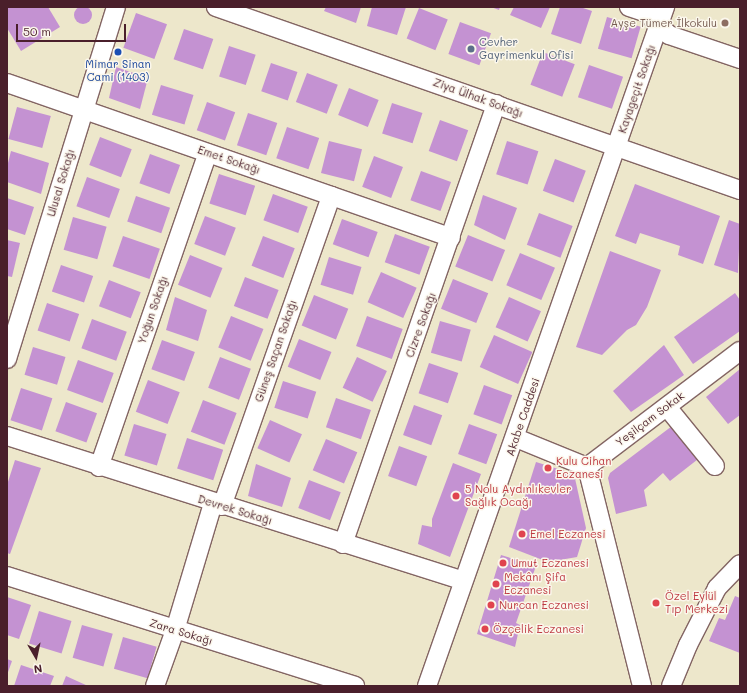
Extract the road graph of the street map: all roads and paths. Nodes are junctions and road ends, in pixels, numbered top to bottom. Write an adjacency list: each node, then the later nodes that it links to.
1 (116, 7): 9 (street, Ulusal Sokağı)
2 (216, 7): 8 (street, Ziya Ülhak Sokağı)
3 (629, 7): 5 (street)
4 (665, 7): 5 (street, Kayageçit Sokağı)
5 (659, 25): 6 (street); 10 (street, Kayageçit Sokağı)
6 (740, 59)
7 (7, 83): 9 (street, Emet Sokağı)
8 (496, 104): 10 (street, Ziya Ülhak Sokağı); 14 (street, Cizre Sokağı)
9 (84, 110): 11 (street, Emet Sokağı); 16 (street, Ulusal Sokağı)
10 (616, 148): 12 (street, Ziya Ülhak Sokağı); 19 (street, Akabe Caddesi)
11 (208, 153): 13 (street, Emet Sokağı); 21 (street, Yoğun Sokağı)
12 (740, 190)
13 (331, 196): 14 (street, Emet Sokağı); 23 (street, Güneş Saçan Sokağı)
14 (452, 238): 24 (street, Cizre Sokağı)
15 (740, 351): 17 (street, Yeşilçam Sokak)
16 (7, 359)
17 (667, 407): 20 (street); 22 (street, Yeşilçam Sokak)
18 (7, 436): 21 (street, Devrek Sokağı)
19 (516, 438): 22 (street); 27 (street, Akabe Caddesi)
20 (715, 466)
21 (99, 467): 23 (street, Devrek Sokağı)
22 (586, 468): 33 (street)
23 (217, 504): 24 (street, Devrek Sokağı); 29 (street, Güneş Saçan Sokağı)
24 (343, 544): 27 (street, Devrek Sokağı)
25 (740, 564): 28 (street)
26 (7, 576): 29 (street, Zara Sokağı)
27 (463, 581): 32 (street, Akabe Caddesi)
28 (732, 584): 34 (street)
29 (175, 630): 30 (street, Güneş Saçan Sokağı); 31 (street, Zara Sokağı)
30 (155, 686)
31 (355, 686)
32 (427, 686)
33 (642, 686)
34 (671, 686)

